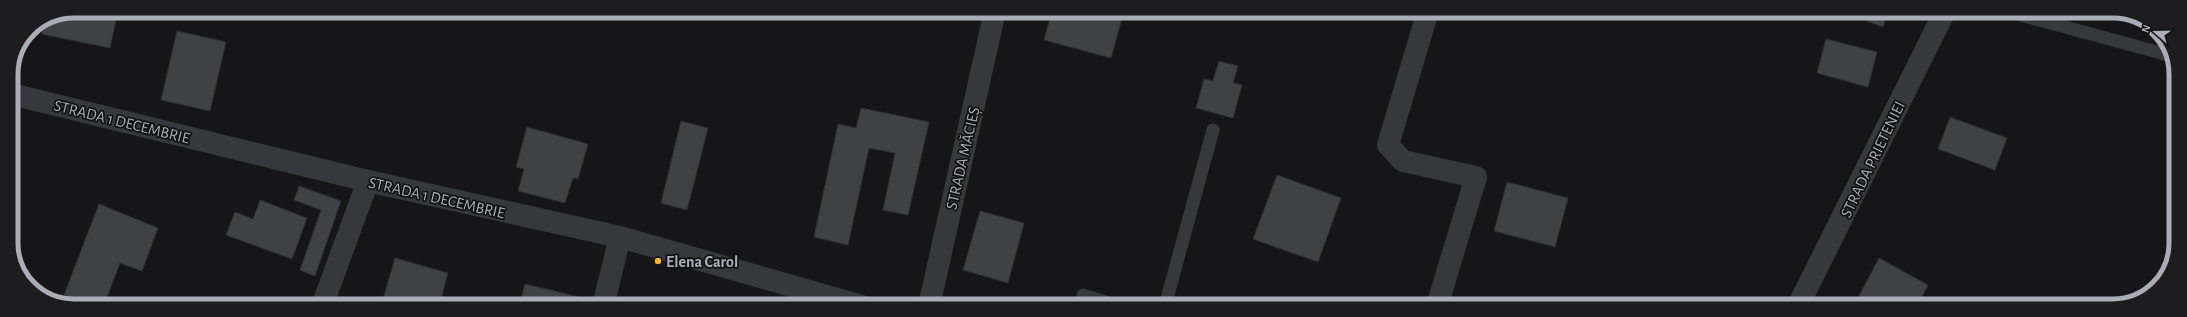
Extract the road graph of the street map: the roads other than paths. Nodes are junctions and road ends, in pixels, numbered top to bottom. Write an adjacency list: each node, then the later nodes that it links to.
1 (993, 18): 14 (street, STRADA MĂCIEȘ)
2 (1426, 18): 17 (street)
3 (1942, 18): 18 (street, STRADA PRIETENIEI)
4 (2029, 18): 5 (lane)
5 (2165, 54)
6 (18, 96): 8 (street, STRADA 1 DECEMBRIE)
7 (1213, 130): 16 (lane)
8 (368, 181): 9 (street, STRADA 1 DECEMBRIE); 11 (street)
9 (620, 237): 12 (street); 13 (street, STRADA 1 DECEMBRIE)
10 (1083, 295): 15 (lane)
11 (325, 299)
12 (605, 299)
13 (837, 299)
14 (931, 299)
15 (1096, 299)
16 (1168, 299)
17 (1439, 299)
18 (1802, 299)

